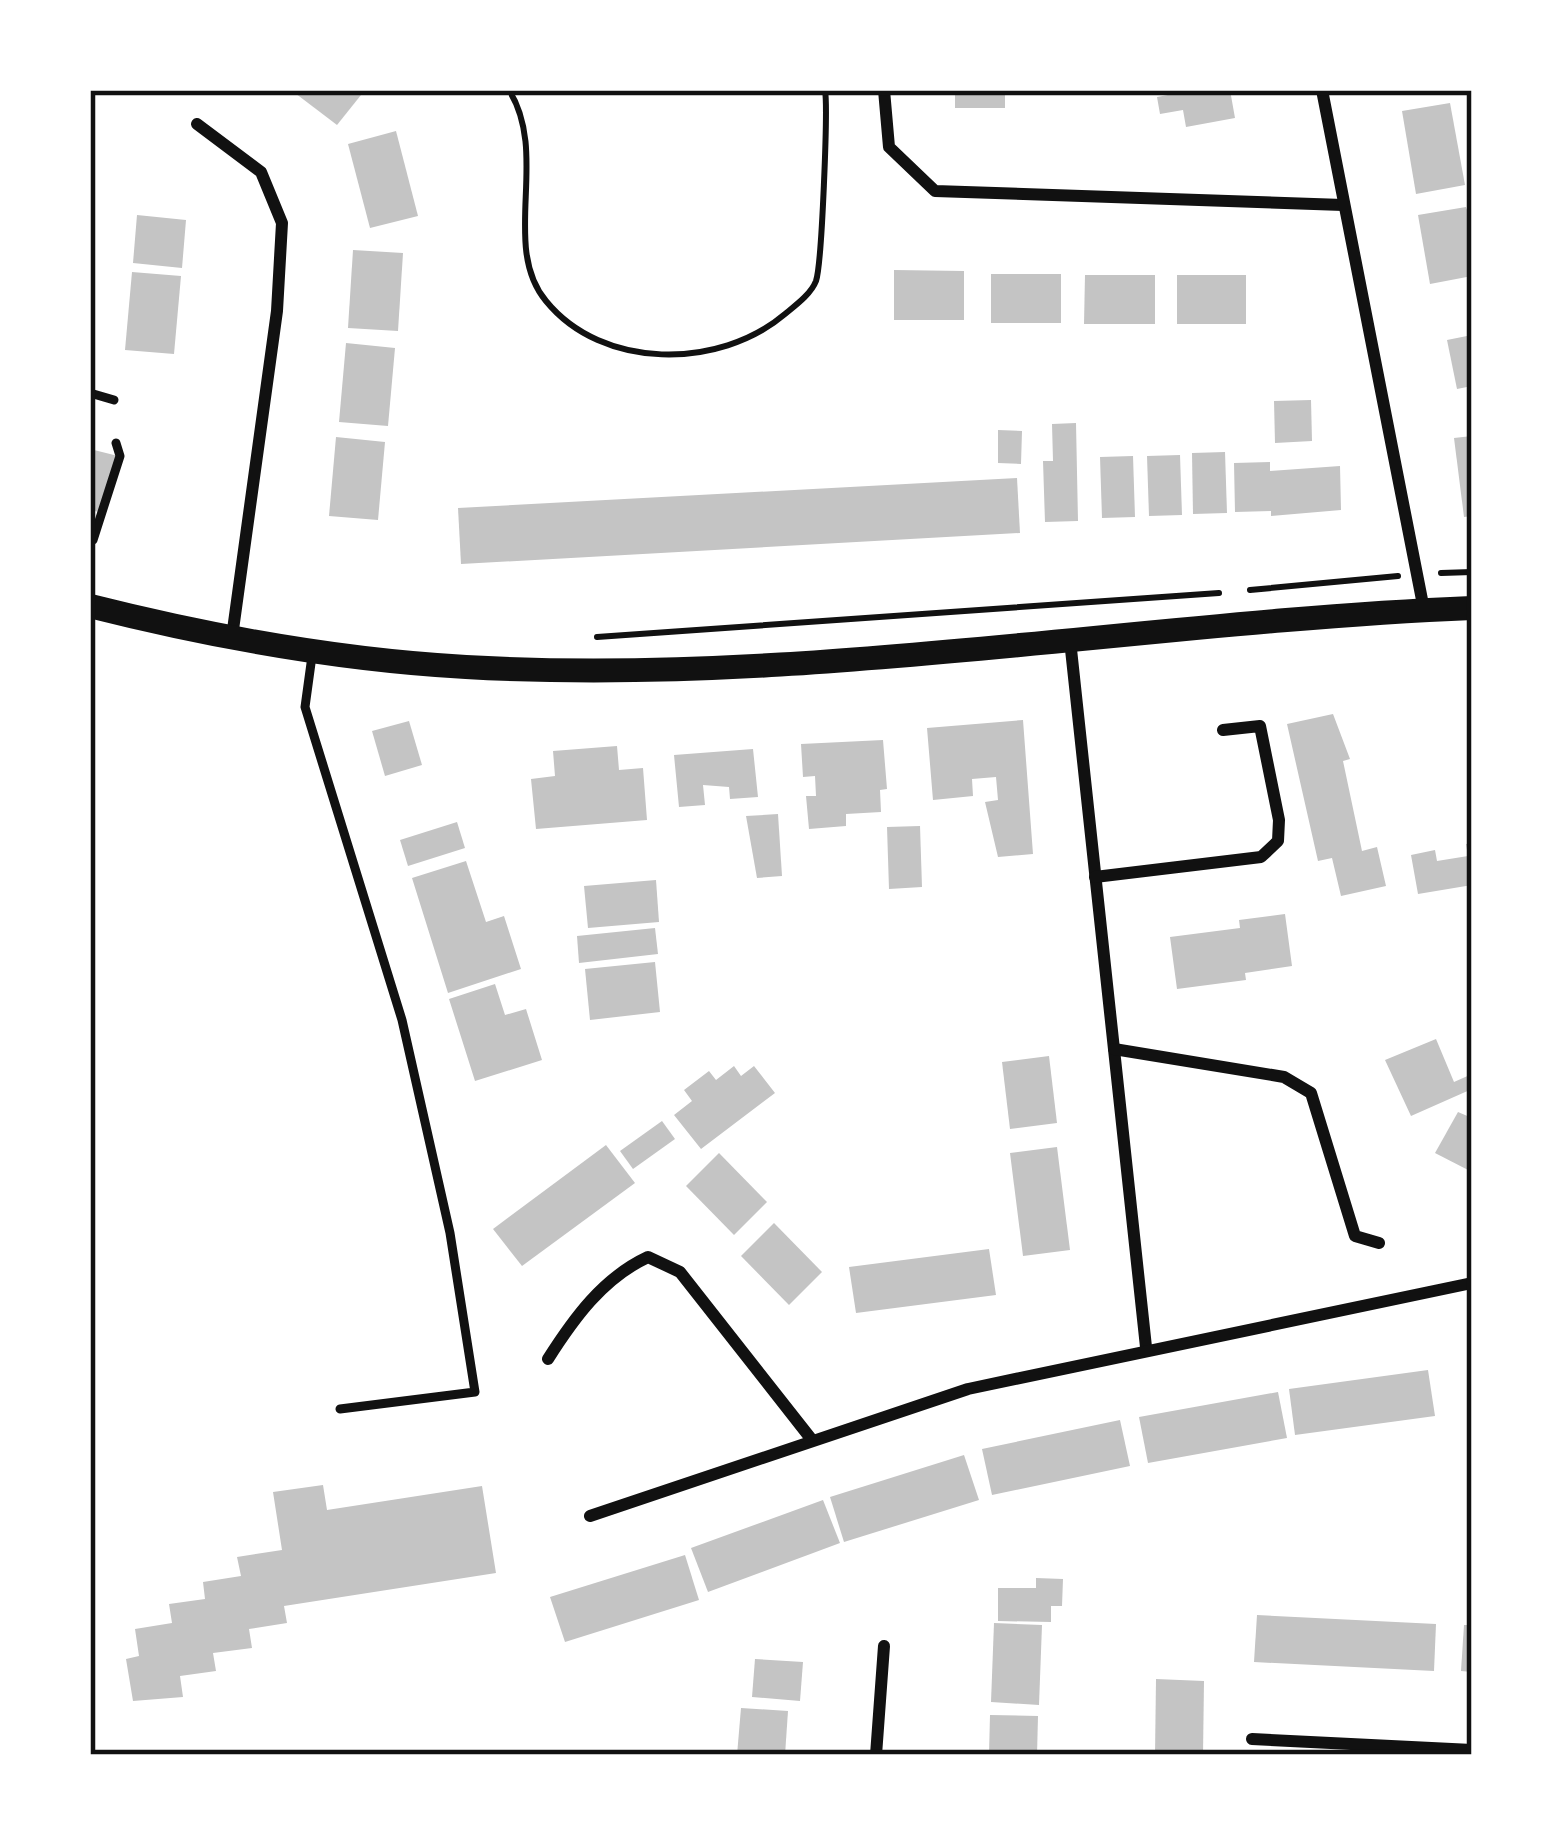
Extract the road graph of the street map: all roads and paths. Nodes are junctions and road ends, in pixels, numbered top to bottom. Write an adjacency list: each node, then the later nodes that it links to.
1 (508, 90): 2 (path)
2 (824, 90)
3 (884, 90): 6 (street)
4 (1322, 90): 6 (street)
5 (196, 124): 18 (street)
6 (1342, 206): 12 (street)
7 (90, 393): 8 (lane)
8 (114, 400)
9 (116, 442): 10 (lane)
10 (93, 540)
11 (1472, 572): 12 (path)
12 (1418, 574): 13 (path); 17 (street)
13 (1246, 590)
14 (1223, 592): 19 (path)
15 (90, 606): 18 (main road)
16 (1472, 608): 17 (main road)
17 (1424, 610): 20 (main road)
18 (232, 637): 21 (main road)
19 (580, 638)
20 (1070, 640): 21 (main road); 23 (street)
21 (313, 651): 29 (lane)
22 (1223, 730): 23 (street)
23 (1095, 878): 24 (street)
24 (1114, 1049): 25 (street); 27 (street)
25 (1378, 1244)
26 (1472, 1282): 27 (street)
27 (1146, 1347): 30 (street)
28 (548, 1359): 30 (street)
29 (340, 1409)
30 (812, 1440): 31 (street)
31 (590, 1516)
32 (884, 1646): 35 (street)
33 (1252, 1739): 34 (street)
34 (1472, 1750)
35 (876, 1755)

